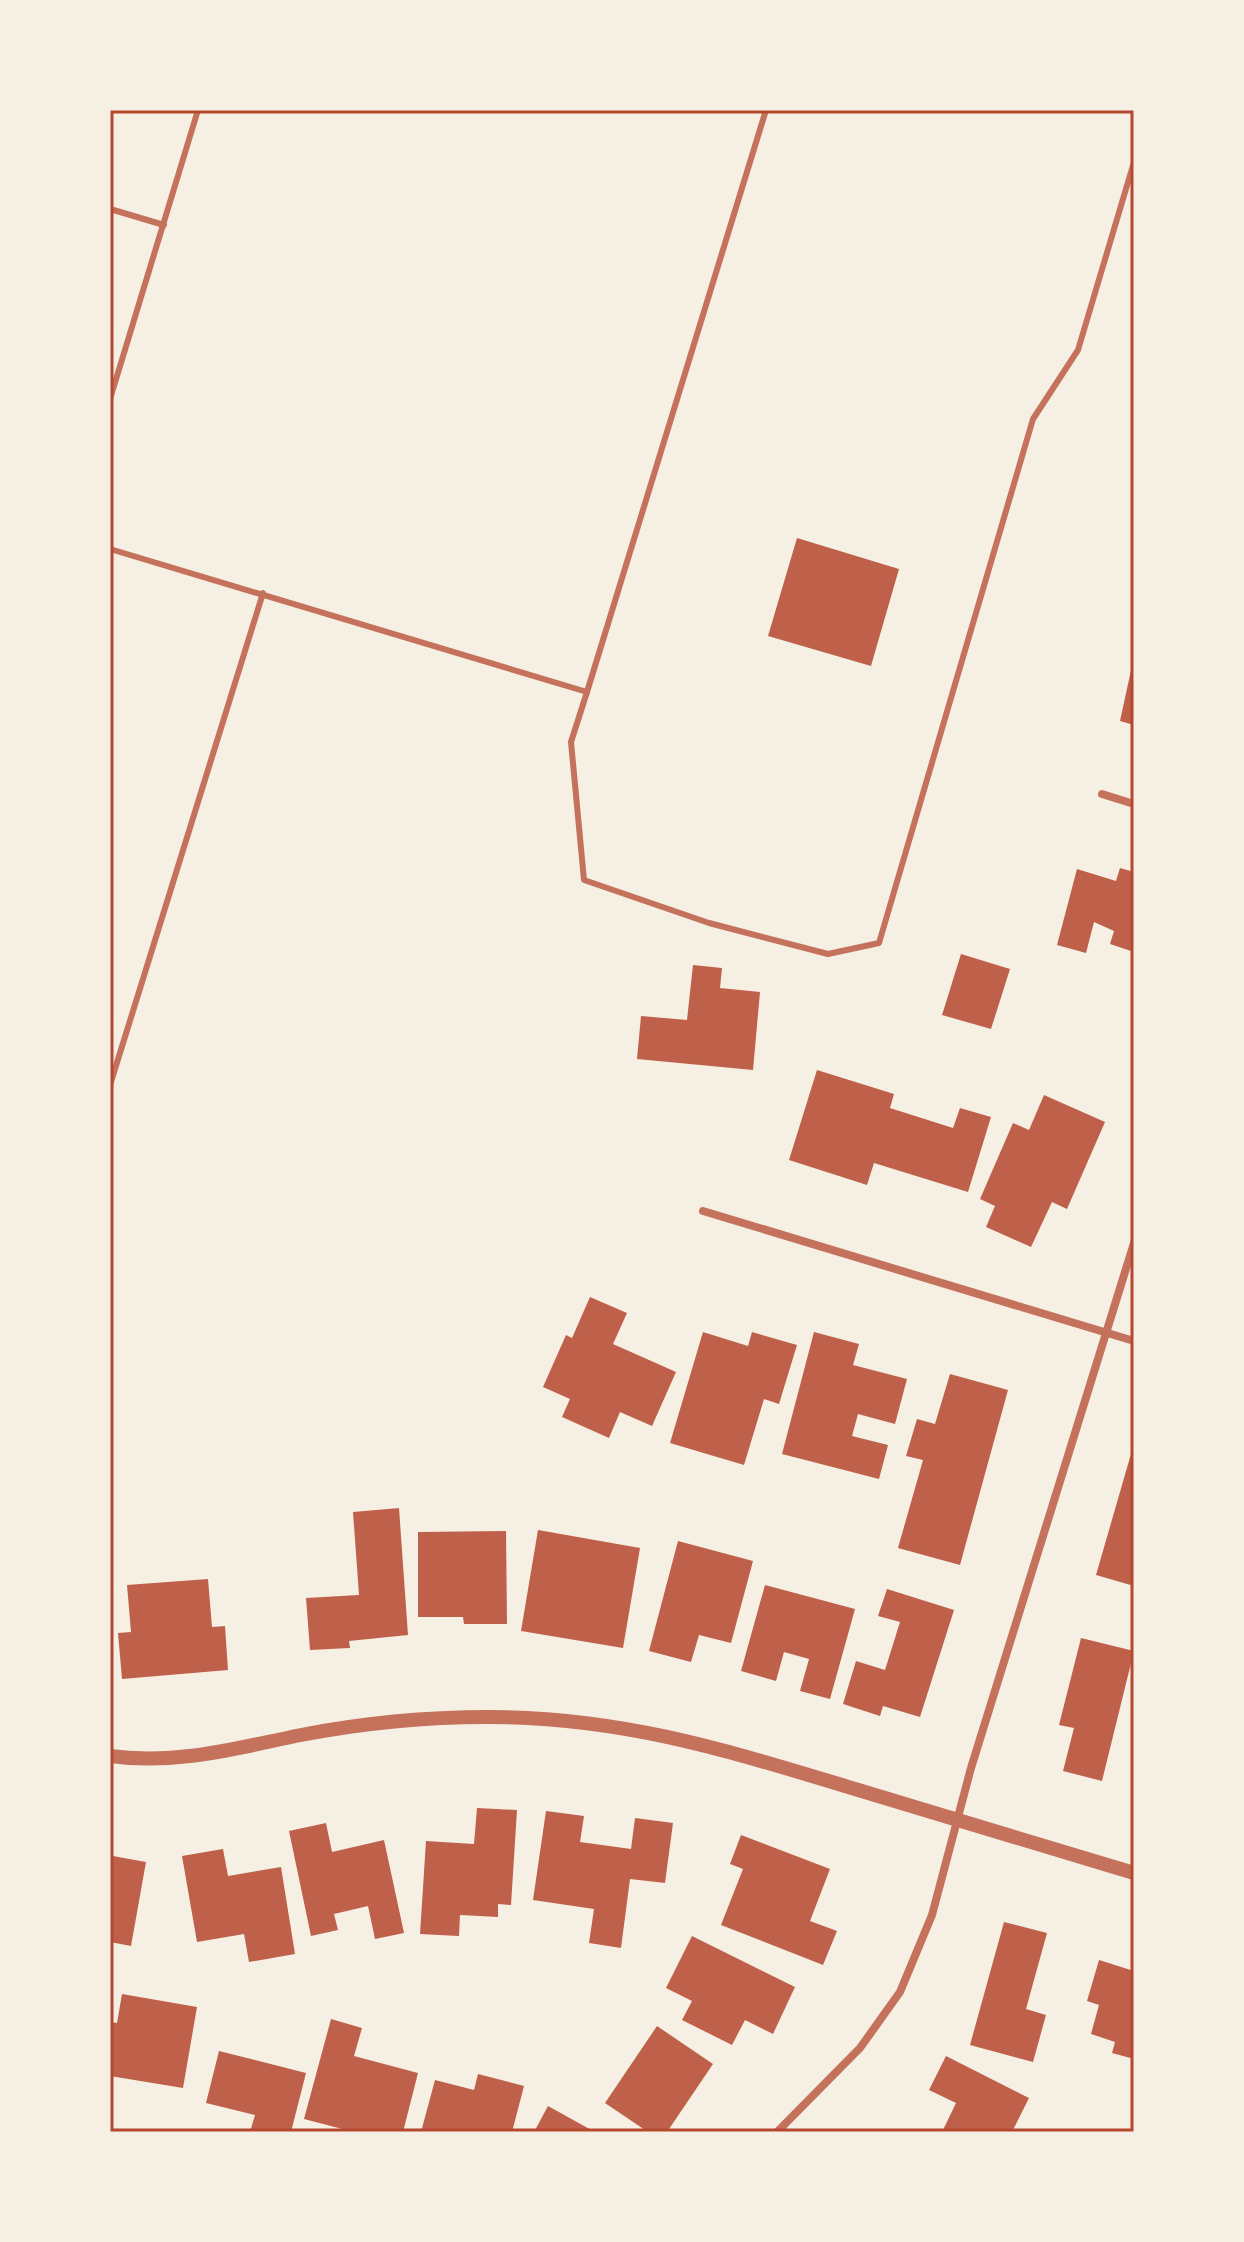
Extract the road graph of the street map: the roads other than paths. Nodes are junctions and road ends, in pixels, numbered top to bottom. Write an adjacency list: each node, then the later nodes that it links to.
1 (198, 110): 5 (lane)
2 (766, 110): 9 (lane)
3 (1134, 162): 9 (lane)
4 (110, 209): 5 (lane)
5 (164, 225): 6 (lane)
6 (110, 399)
7 (110, 549): 8 (lane)
8 (263, 593): 9 (lane); 12 (lane)
9 (587, 692)
10 (1102, 794): 11 (street)
11 (1134, 804)
12 (110, 1085)
13 (703, 1211): 15 (street)
14 (1134, 1243): 15 (street)
15 (1106, 1333): 16 (street); 18 (street)
16 (1134, 1341)
17 (110, 1756): 18 (street)
18 (960, 1820): 19 (street); 20 (street)
19 (1134, 1873)
20 (777, 2132)

